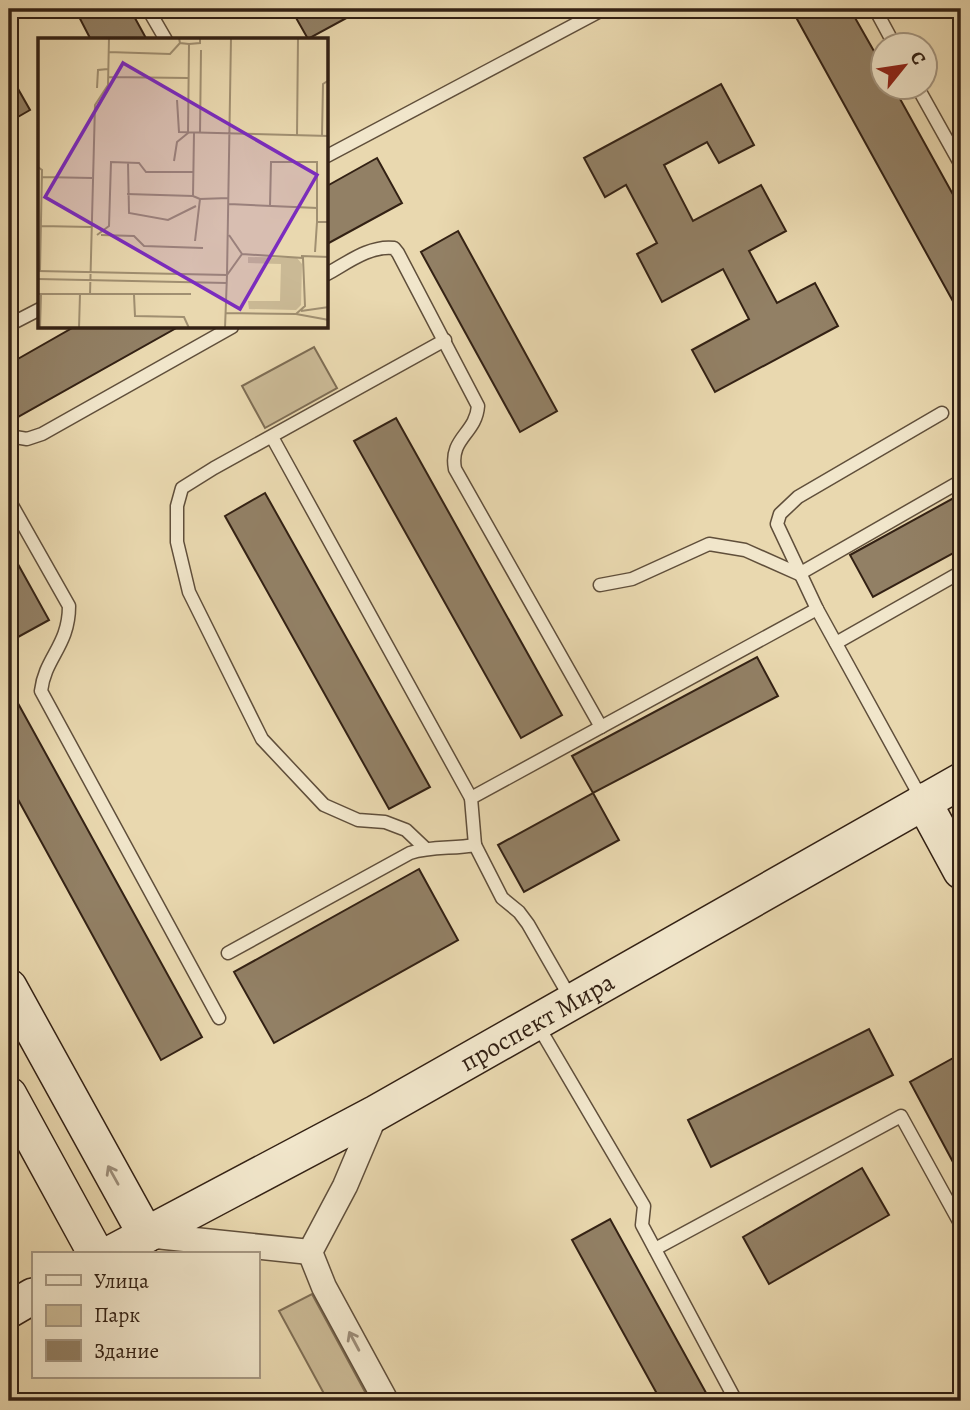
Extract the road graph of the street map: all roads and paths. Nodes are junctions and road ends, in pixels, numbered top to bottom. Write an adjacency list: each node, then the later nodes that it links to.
1 (148, 9): 5 (lane)
2 (604, 9): 7 (lane)
3 (875, 9): 4 (lane)
4 (887, 32)
5 (165, 38)
6 (926, 102): 8 (lane)
7 (329, 155)
8 (961, 165)
9 (329, 273): 13 (lane)
10 (38, 310): 11 (lane)
11 (9, 325)
12 (228, 329): 15 (lane)
13 (445, 340): 16 (lane); 24 (lane)
14 (942, 413): 20 (lane)
15 (9, 436)
16 (272, 437): 26 (lane); 29 (lane)
17 (961, 481): 20 (lane)
18 (9, 500): 34 (lane)
19 (961, 572): 23 (lane)
20 (799, 574): 21 (lane); 22 (lane)
21 (600, 585)
22 (817, 608): 23 (lane); 24 (lane)
23 (836, 643): 27 (lane)
24 (601, 727): 26 (lane)
25 (961, 781): 27 (street, проспект Мира)
26 (471, 799): 28 (lane)
27 (923, 801): 30 (street); 33 (street, проспект Мира)
28 (475, 845): 29 (lane); 33 (lane)
29 (425, 848): 31 (lane)
30 (961, 871)
31 (229, 953)
32 (9, 987): 39 (street, one-way to 32)
33 (573, 1003): 35 (street, проспект Мира)
34 (219, 1018)
35 (537, 1023): 37 (street, проспект Мира); 40 (lane)
36 (9, 1095): 41 (street)
37 (376, 1113): 39 (street, проспект Мира); 43 (street)
38 (961, 1225): 40 (lane)
39 (146, 1235): 42 (street, проспект Мира); 43 (street)
40 (655, 1249): 47 (lane)
41 (95, 1252)
42 (114, 1252)
43 (310, 1252): 46 (street, one-way to 43)
44 (32, 1297): 45 (street)
45 (9, 1310)
46 (386, 1401)
47 (736, 1401)

